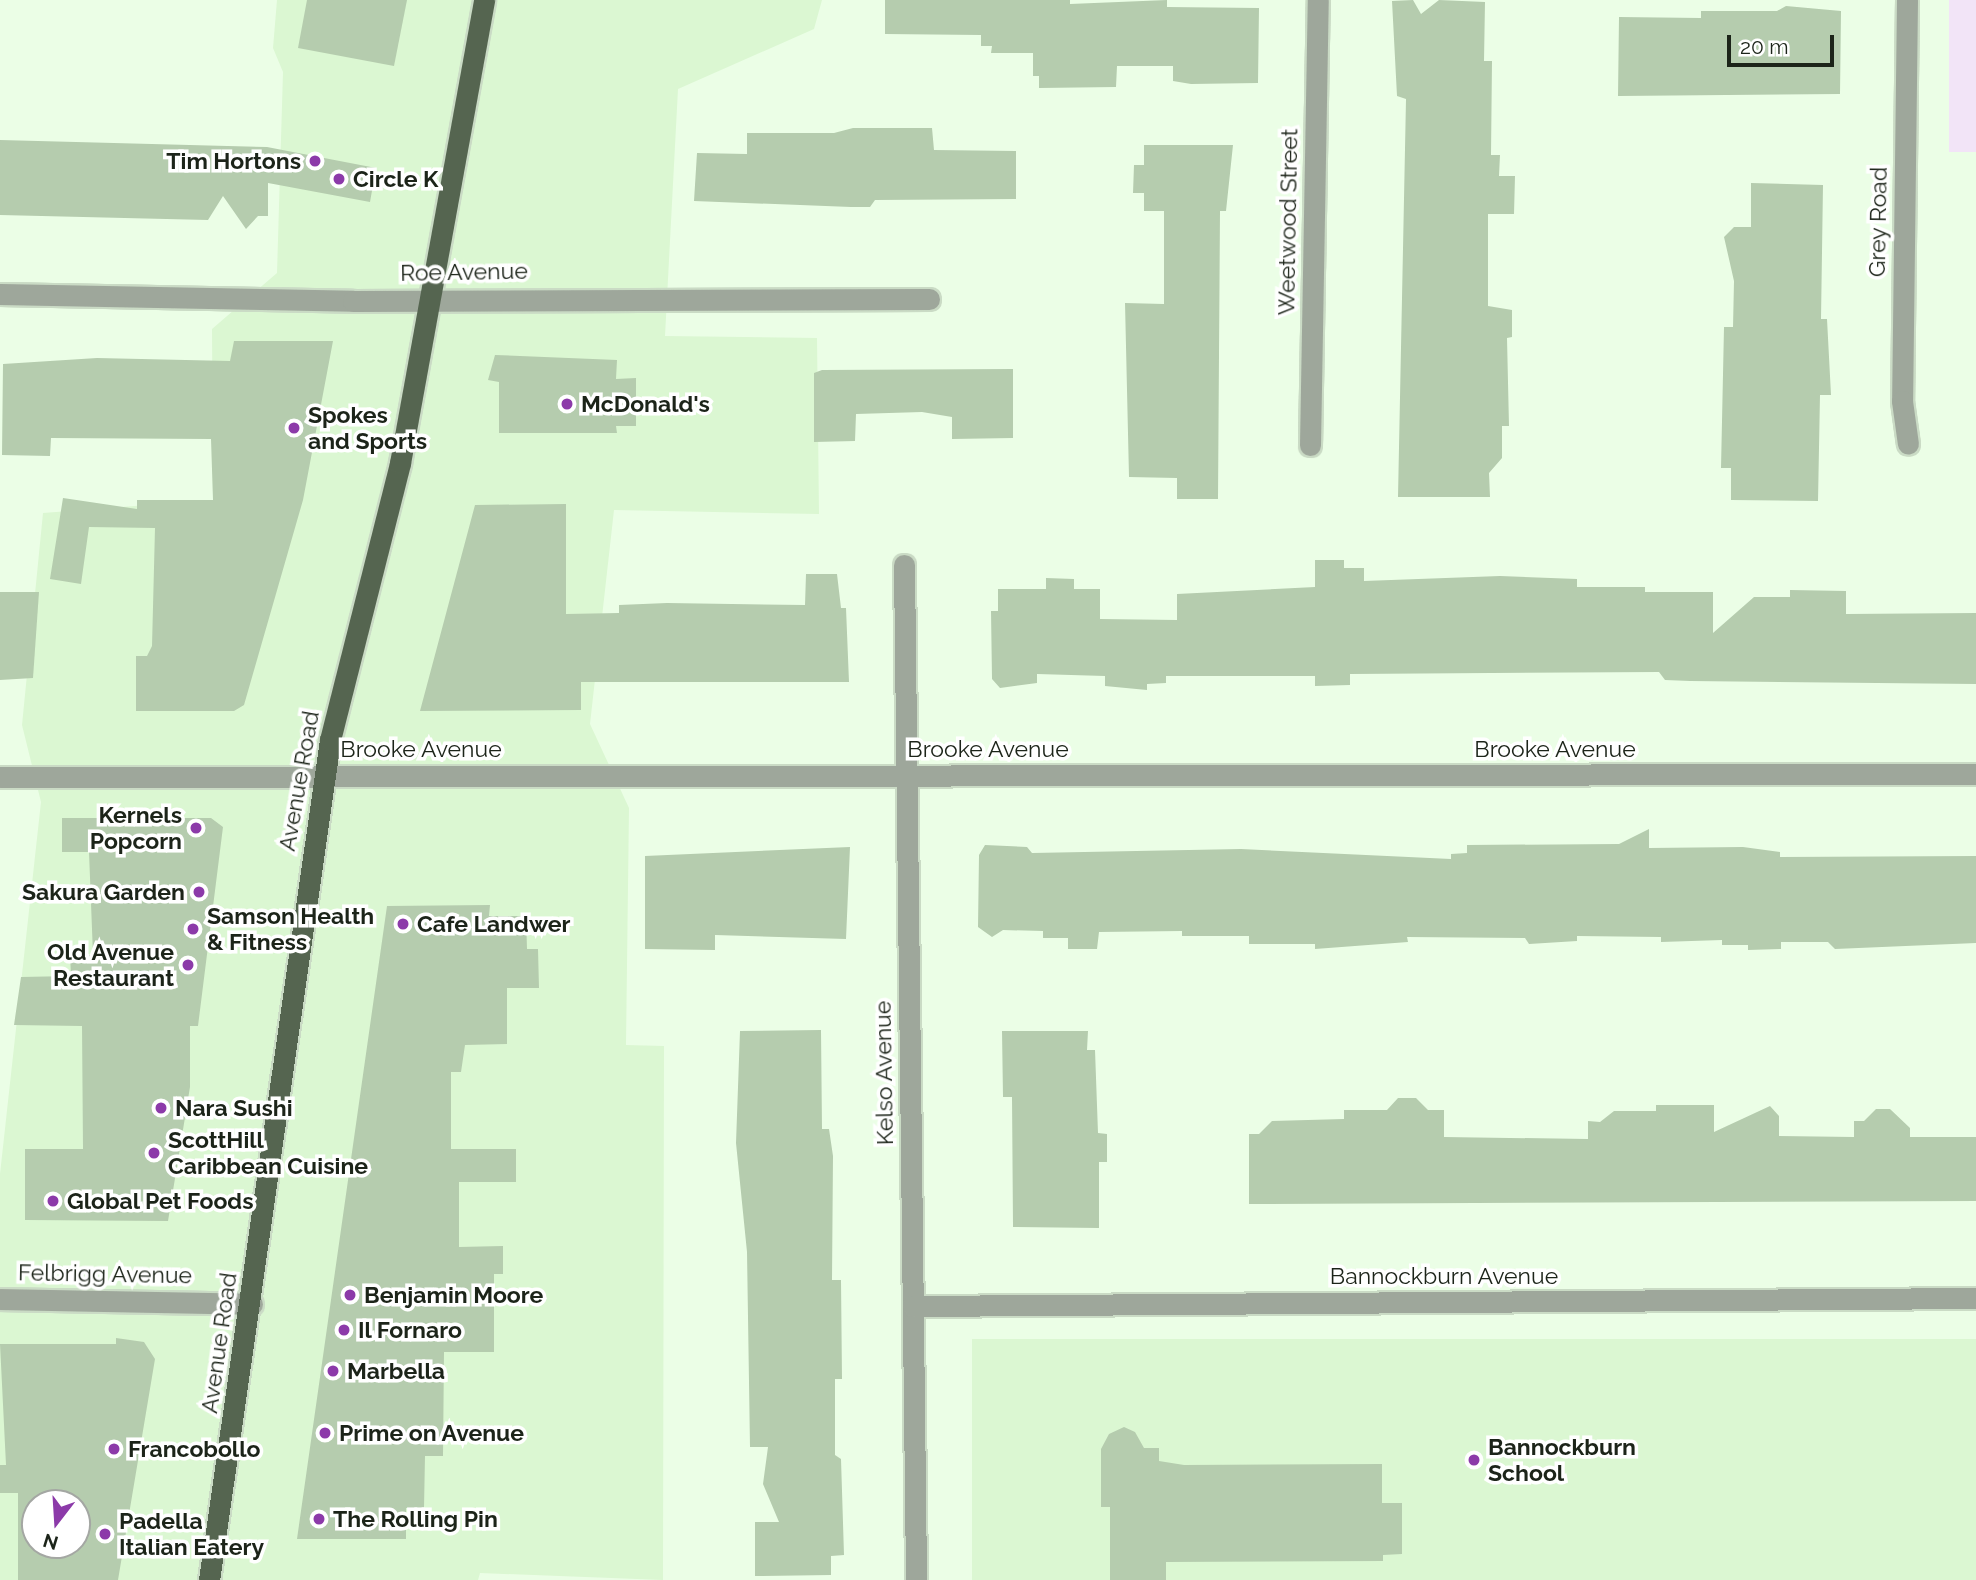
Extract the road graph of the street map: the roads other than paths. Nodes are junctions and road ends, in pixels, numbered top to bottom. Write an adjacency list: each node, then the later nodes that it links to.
1 (484, 0): 5 (main road, Avenue Road)
2 (1318, 0): 8 (street, Weetwood Street)
3 (1907, 0): 7 (street, Grey Road)
4 (0, 294): 5 (street, Roe Avenue)
5 (428, 299): 6 (street, Roe Avenue); 11 (main road, Avenue Road)
6 (929, 299)
7 (1908, 444)
8 (1310, 445)
9 (904, 565): 12 (street, Kelso Avenue)
10 (1976, 775): 12 (street, Brooke Avenue)
11 (324, 776): 12 (street, Brooke Avenue); 13 (street, Brooke Avenue); 16 (main road, Avenue Road)
12 (907, 776): 17 (street, Kelso Avenue)
13 (0, 777)
14 (1976, 1298): 17 (street, Bannockburn Avenue)
15 (0, 1299): 16 (street, Felbrigg Avenue)
16 (252, 1304): 18 (main road, Avenue Road)
17 (913, 1306): 19 (street, Kelso Avenue)
18 (209, 1580)
19 (916, 1580)

